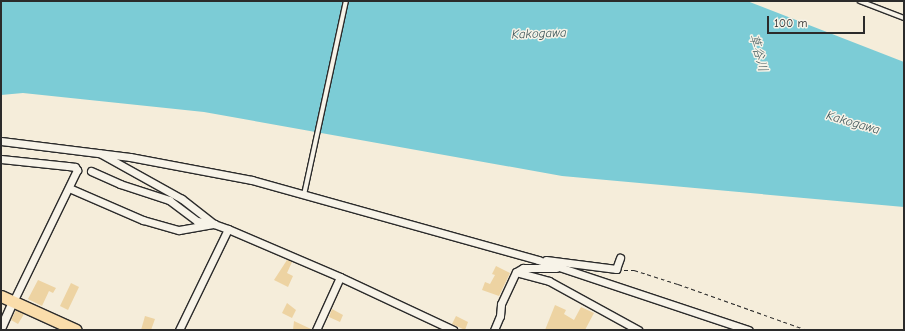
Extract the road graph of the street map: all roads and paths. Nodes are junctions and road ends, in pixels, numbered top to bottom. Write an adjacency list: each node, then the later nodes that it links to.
1 (346, 1): 9 (lane)
2 (860, 1): 3 (lane)
3 (904, 18)
4 (1, 141): 5 (street)
5 (98, 152): 9 (street); 10 (street)
6 (1, 159): 8 (street)
7 (91, 171): 10 (street)
8 (69, 188): 10 (street); 19 (street)
9 (304, 196): 13 (street)
10 (214, 224): 11 (street)
11 (228, 229): 17 (street); 22 (street)
12 (620, 258): 15 (street)
13 (538, 260): 14 (street); 15 (street)
14 (560, 267): 16 (street); 27 (street)
15 (616, 269): 28 (path)
16 (516, 272): 25 (street); 26 (street)
17 (340, 277): 23 (street); 24 (street)
18 (1, 296): 19 (main road)
19 (13, 302): 20 (street); 21 (main road)
20 (1, 329)
21 (76, 330)
22 (179, 330)
23 (316, 330)
24 (453, 330)
25 (494, 330)
26 (638, 330)
27 (749, 330)
28 (807, 330)

